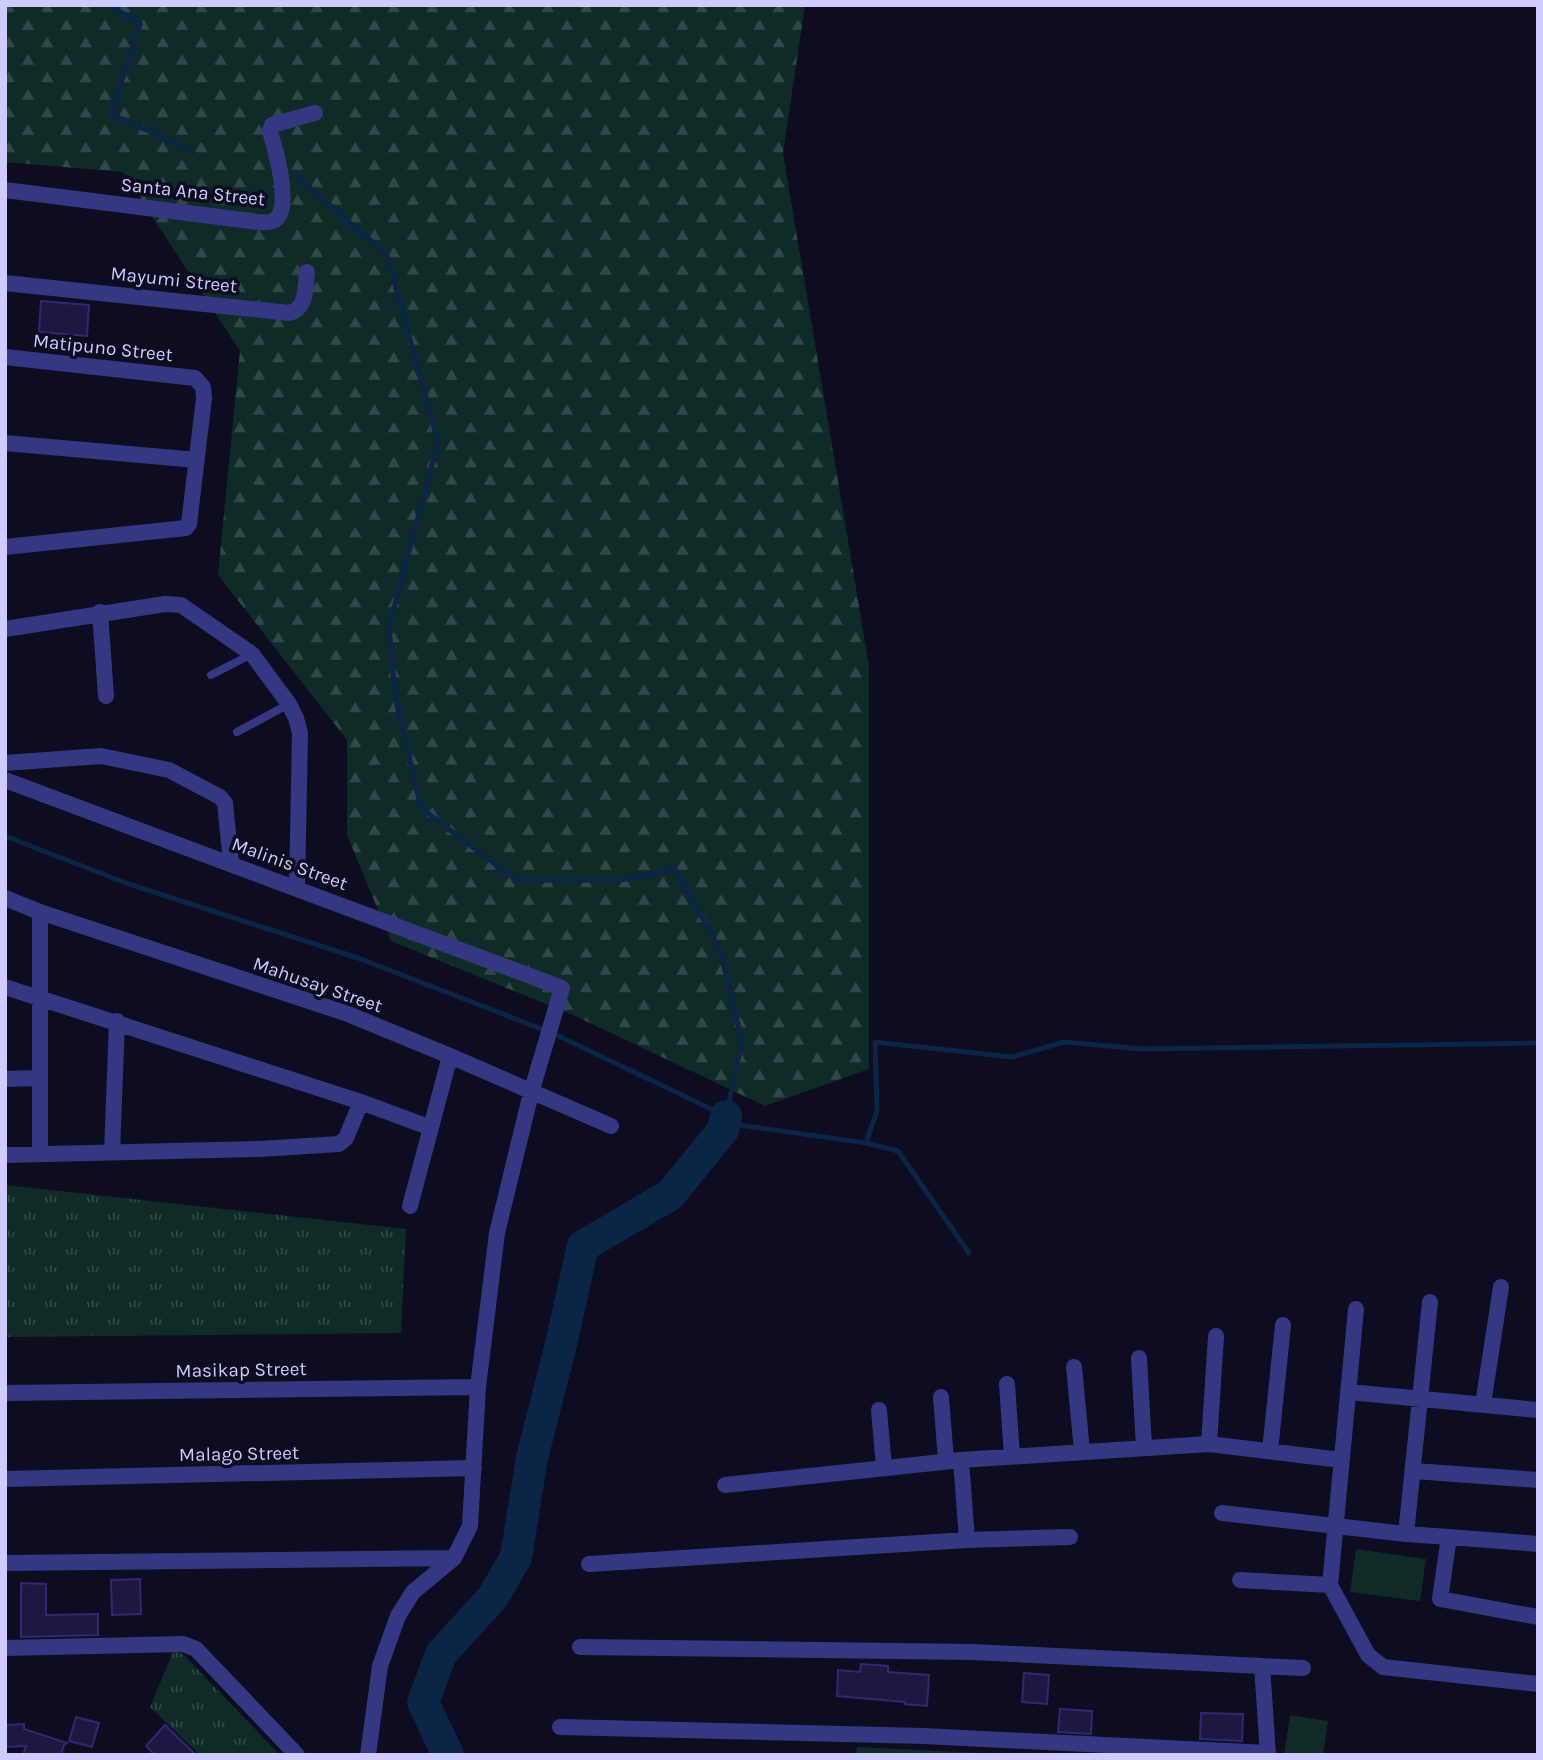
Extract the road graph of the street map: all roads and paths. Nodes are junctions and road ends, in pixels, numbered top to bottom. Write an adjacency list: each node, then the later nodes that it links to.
1 (315, 113): 2 (street, Santa Ana Street)
2 (5, 190)
3 (307, 272): 4 (street, Mayumi Street)
4 (5, 283)
5 (5, 358): 7 (street, Matipuno Street)
6 (5, 443): 7 (street)
7 (197, 460): 8 (street)
8 (5, 547)
9 (100, 612): 10 (street); 11 (street); 13 (street)
10 (5, 629)
11 (252, 654): 12 (lane); 14 (street)
12 (211, 675)
13 (106, 696)
14 (289, 704): 15 (lane); 19 (street)
15 (237, 732)
16 (5, 763): 18 (street)
17 (5, 780): 18 (street, Malinis Street)
18 (231, 863): 19 (street, Malinis Street)
19 (297, 887): 28 (street, Malinis Street)
20 (5, 898): 21 (street, Mahusay Street)
21 (40, 912): 23 (street); 25 (street, Mahusay Street)
22 (5, 987): 23 (street)
23 (39, 998): 24 (street); 27 (street)
24 (117, 1021): 29 (street); 32 (street)
25 (450, 1056): 28 (street, Mahusay Street); 31 (street)
26 (5, 1079): 27 (street)
27 (40, 1079): 33 (street)
28 (531, 1093): 30 (street, Mahusay Street); 44 (street)
29 (361, 1102): 31 (street); 32 (street)
30 (611, 1126)
31 (431, 1128): 35 (street)
32 (112, 1153): 33 (street)
33 (40, 1154): 34 (street)
34 (5, 1155)
35 (410, 1206)
36 (1501, 1287): 49 (street)
37 (1430, 1302): 48 (street)
38 (1356, 1309): 45 (street)
39 (1283, 1325): 55 (street)
40 (1216, 1336): 52 (street)
41 (1139, 1358): 53 (street)
42 (1074, 1367): 54 (street)
43 (1007, 1384): 56 (street)
44 (478, 1387): 46 (street, Masikap Street); 60 (street)
45 (1349, 1392): 48 (street); 58 (street)
46 (5, 1394)
47 (941, 1397): 57 (street)
48 (1420, 1397): 49 (street); 61 (street)
49 (1483, 1404): 51 (street)
50 (879, 1410): 59 (street)
51 (1538, 1410)
52 (1209, 1444): 53 (street); 55 (street)
53 (1144, 1447): 54 (street)
54 (1082, 1451): 56 (street)
55 (1270, 1451): 58 (street)
56 (1012, 1456): 57 (street)
57 (954, 1460): 59 (street); 70 (street)
58 (1341, 1460): 66 (street)
59 (884, 1467): 64 (street)
60 (474, 1468): 62 (street, Malago Street); 72 (street)
61 (1414, 1471): 63 (street); 67 (street)
62 (5, 1479)
63 (1538, 1479)
64 (725, 1485)
65 (1222, 1513): 66 (street)
66 (1335, 1528): 67 (street); 76 (street)
67 (1406, 1534): 69 (street)
68 (1070, 1537): 70 (street)
69 (1449, 1537): 71 (street); 77 (street)
70 (967, 1540): 74 (street)
71 (1538, 1544)
72 (454, 1558): 73 (street); 86 (street)
73 (5, 1563)
74 (589, 1564)
75 (1240, 1580): 76 (street)
76 (1330, 1585): 82 (street)
77 (1538, 1617)
78 (580, 1647): 80 (street)
79 (5, 1648): 85 (street)
80 (1262, 1667): 81 (street); 84 (street)
81 (1303, 1668)
82 (1538, 1684)
83 (560, 1727): 84 (street)
84 (1268, 1754)
85 (297, 1755)
86 (368, 1755)

